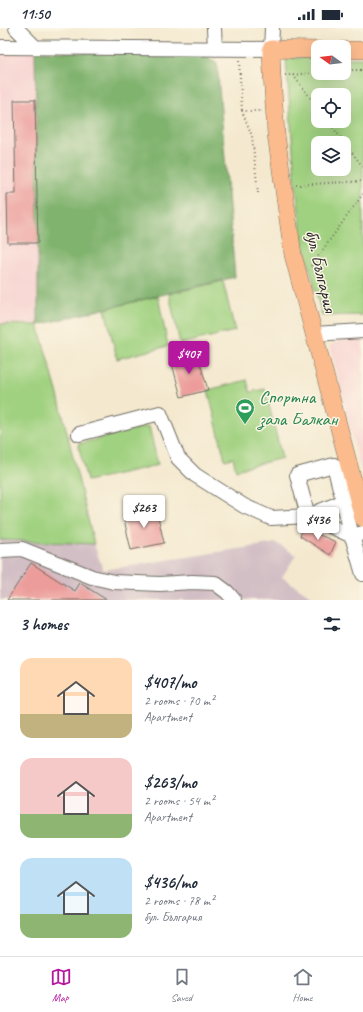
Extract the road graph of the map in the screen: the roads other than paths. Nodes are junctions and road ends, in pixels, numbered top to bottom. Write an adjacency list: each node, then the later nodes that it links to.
1 (16, 28): 5 (street)
2 (214, 28): 6 (street)
3 (272, 28): 7 (street, бул. България)
4 (0, 47): 5 (street)
5 (35, 47): 6 (street)
6 (215, 49): 7 (street)
7 (271, 49): 8 (main road); 12 (main road, бул. България)
8 (311, 50)
9 (351, 50): 10 (main road)
10 (363, 50)
11 (363, 331): 12 (street)
12 (314, 334): 14 (main road, бул. България)
13 (79, 434): 15 (street)
14 (350, 499): 15 (street); 15 (street); 16 (main road, бул. България); 17 (street)
15 (308, 516): 17 (street)
16 (363, 518)
17 (357, 535): 19 (street)
18 (0, 551): 20 (street)
19 (363, 574)
20 (234, 600)

